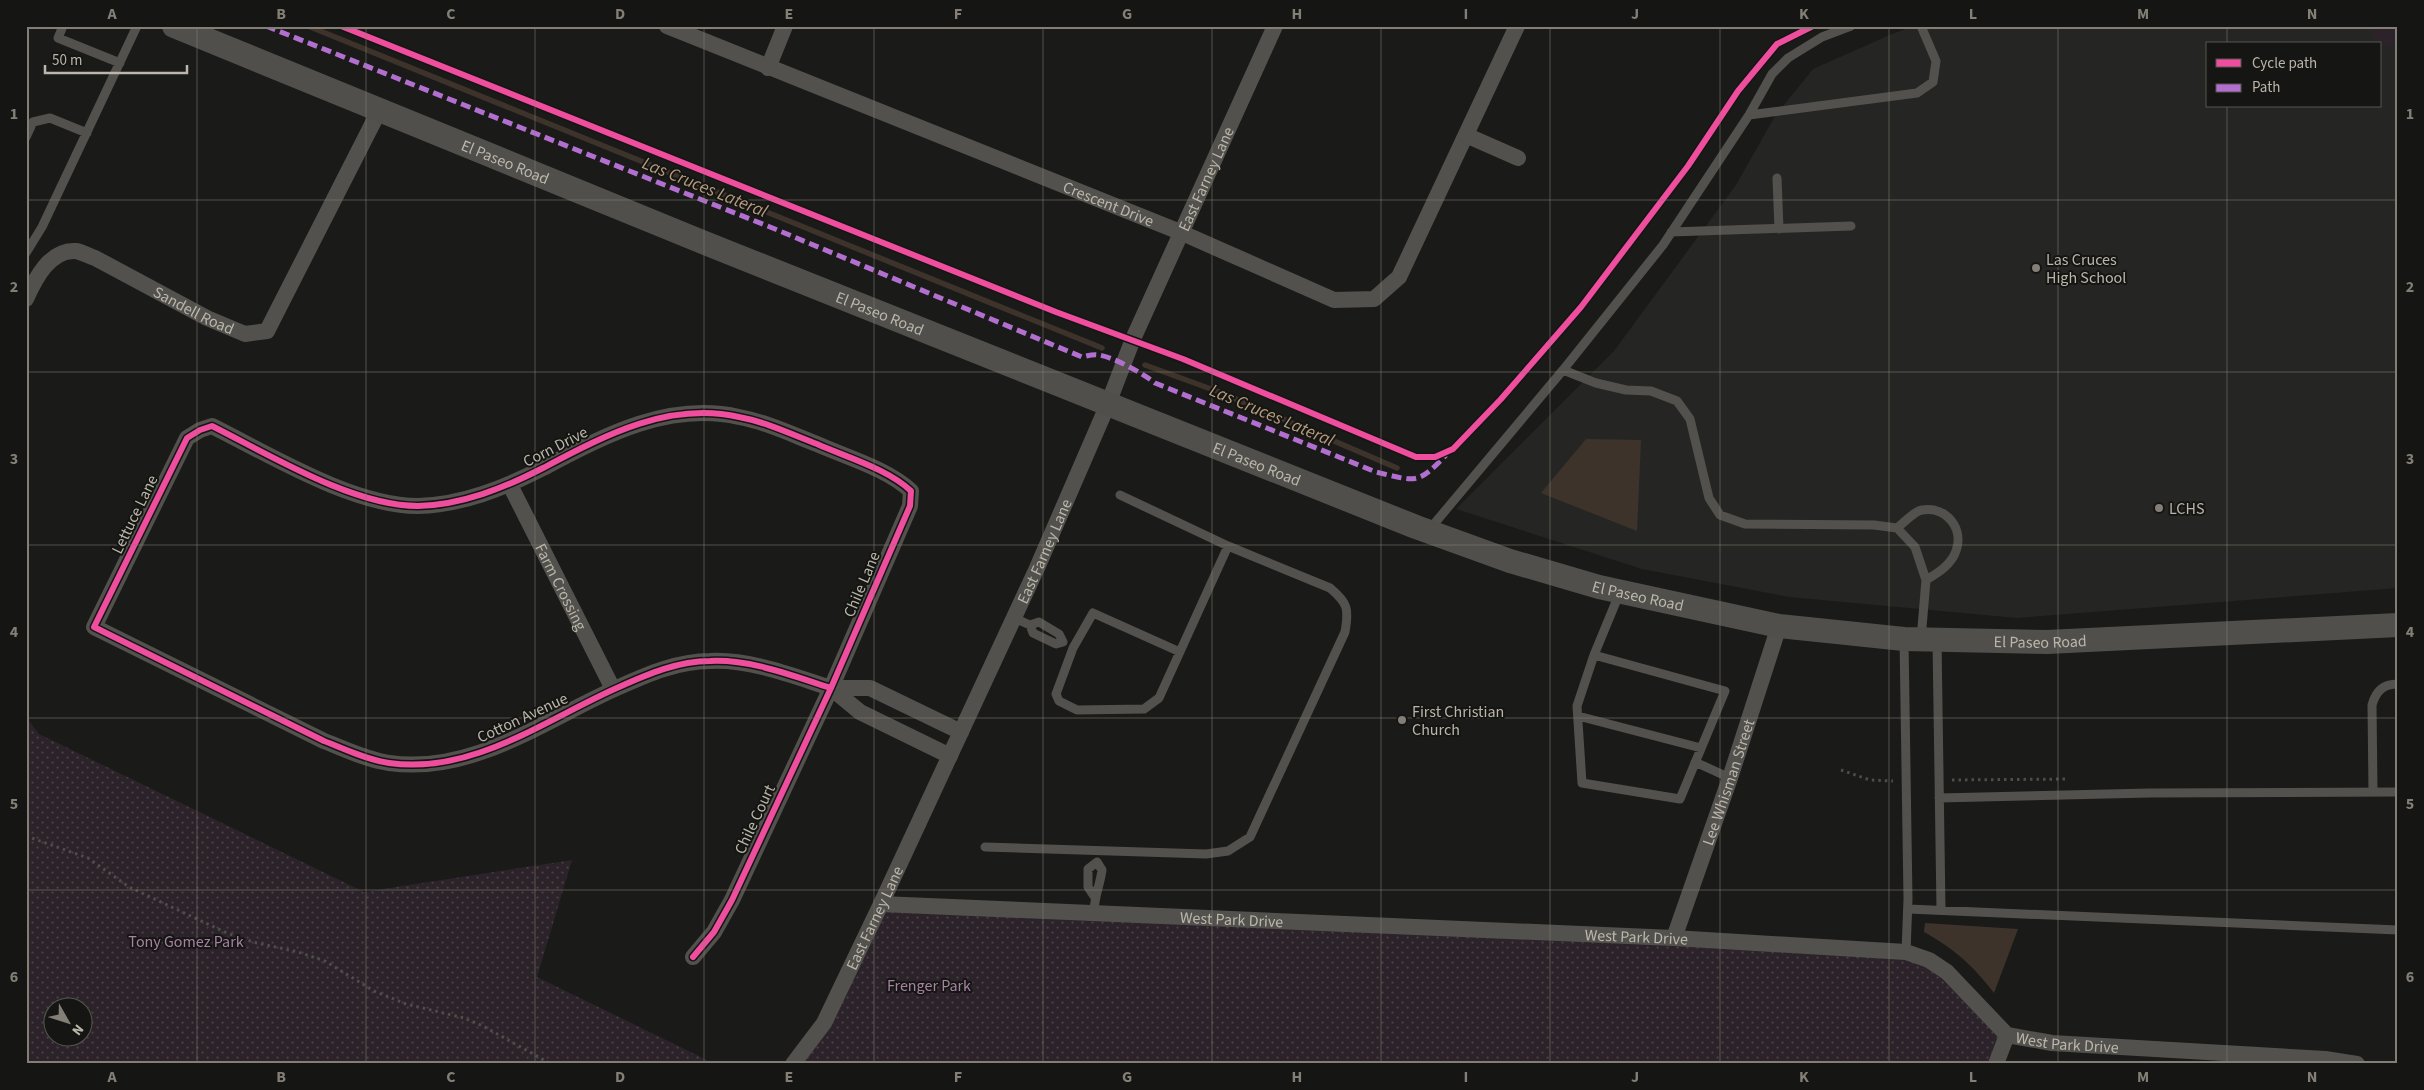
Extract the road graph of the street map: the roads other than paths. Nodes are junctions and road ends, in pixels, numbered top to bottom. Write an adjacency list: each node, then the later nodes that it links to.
1 (62, 26): 10 (lane)
2 (137, 26): 10 (lane)
3 (667, 26): 11 (street, Crescent Drive)
4 (785, 26): 11 (street)
5 (1275, 26): 21 (street, East Farney Lane)
6 (1517, 26): 15 (street, Crescent Drive)
7 (1851, 26): 13 (lane)
8 (1921, 26): 13 (lane)
9 (187, 29): 12 (main road, El Paseo Road)
10 (120, 63): 14 (lane)
11 (768, 68): 21 (street, Crescent Drive)
12 (379, 111): 24 (street, Sandell Road); 26 (main road, El Paseo Road)
13 (1748, 115): 22 (lane)
14 (87, 133): 16 (lane); 23 (lane)
15 (1468, 136): 17 (street); 21 (street, Crescent Drive)
16 (26, 137)
17 (1518, 158)
18 (1777, 178): 20 (lane)
19 (1851, 226): 20 (lane)
20 (1779, 229): 22 (lane)
21 (1180, 232): 26 (street, East Farney Lane)
22 (1671, 232): 25 (lane)
23 (26, 253)
24 (26, 298)
25 (1563, 370): 31 (lane); 32 (lane)
26 (1108, 404): 32 (main road, El Paseo Road); 36 (street, East Farney Lane)
27 (212, 426): 28 (street, Corn Drive); 39 (street, Lettuce Lane)
28 (510, 485): 29 (street, Corn Drive); 46 (street, Farm Crossing)
29 (911, 490): 45 (street, Chile Lane)
30 (1120, 495): 33 (lane)
31 (1897, 528): 34 (lane); 34 (lane)
32 (1428, 532): 35 (main road, El Paseo Road)
33 (1228, 546): 42 (lane); 57 (lane)
34 (1926, 580): 40 (lane)
35 (1620, 591): 38 (main road, El Paseo Road); 43 (lane)
36 (1014, 618): 41 (lane); 48 (street, East Farney Lane)
37 (2398, 625): 40 (main road, El Paseo Road)
38 (1779, 626): 40 (main road, El Paseo Road); 52 (street, Lee Whisman Street)
39 (94, 627): 46 (street, Cotton Avenue)
40 (1920, 639): 55 (lane); 61 (lane)
41 (1073, 648): 42 (lane); 42 (lane)
42 (1180, 652)
43 (1594, 655): 47 (lane); 49 (lane)
44 (2398, 684): 53 (lane)
45 (831, 688): 46 (street, Cotton Avenue); 48 (street, Cotton Avenue); 50 (street, Cotton Avenue); 67 (street, Chile Court)
46 (613, 689)
47 (1578, 716): 49 (lane); 51 (lane)
48 (961, 732): 50 (street, East Farney Lane)
49 (1701, 748): 51 (lane)
50 (950, 756): 60 (street, East Farney Lane)
51 (1695, 762): 52 (lane)
52 (1730, 778): 65 (street, Lee Whisman Street)
53 (2373, 792): 54 (lane); 55 (lane)
54 (2398, 792)
55 (1939, 798): 62 (lane)
56 (985, 847): 57 (lane)
57 (1097, 851): 58 (lane)
58 (1097, 862): 59 (lane); 59 (lane)
59 (1094, 896): 63 (lane)
60 (881, 904): 63 (street, West Park Drive); 69 (street, East Farney Lane)
61 (1908, 908): 62 (lane); 66 (lane)
62 (1941, 910): 64 (lane)
63 (1094, 913): 65 (street, West Park Drive)
64 (2398, 930)
65 (1674, 938): 66 (street, West Park Drive)
66 (1906, 952): 68 (street, West Park Drive)
67 (693, 957)
68 (2007, 1035): 70 (street); 71 (street, West Park Drive)
69 (793, 1064)
70 (1996, 1064)
71 (2358, 1064)

